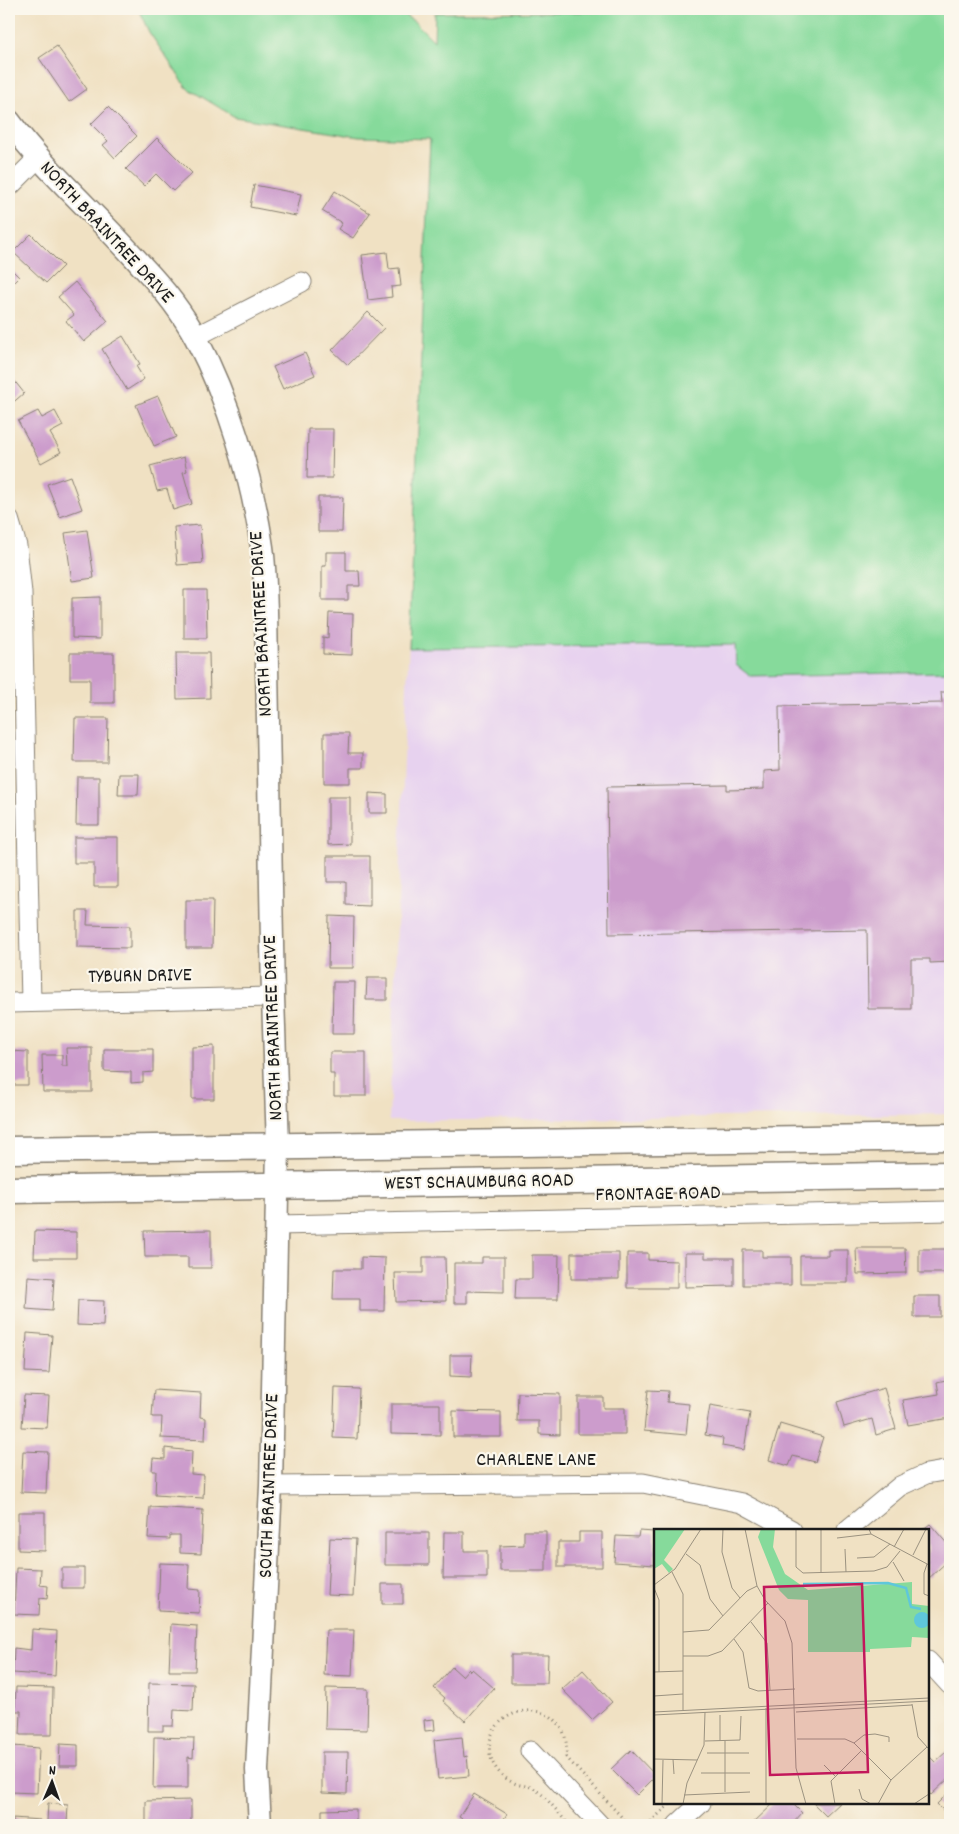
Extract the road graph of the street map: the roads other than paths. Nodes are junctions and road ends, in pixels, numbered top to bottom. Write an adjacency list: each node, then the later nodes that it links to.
1 (9, 121): 2 (street, NORTH BRAINTREE DRIVE)
2 (38, 158): 3 (street); 5 (street, NORTH BRAINTREE DRIVE)
3 (9, 187)
4 (302, 282): 5 (street)
5 (196, 337): 7 (street, NORTH BRAINTREE DRIVE)
6 (9, 519): 8 (street)
7 (272, 997): 8 (street, TYBURN DRIVE); 11 (street, NORTH BRAINTREE DRIVE)
8 (31, 1002): 9 (street, TYBURN DRIVE)
9 (9, 1003)
10 (950, 1137): 11 (main road, WEST SCHAUMBURG ROAD)
11 (278, 1147): 12 (main road, WEST SCHAUMBURG ROAD); 14 (street, SOUTH BRAINTREE DRIVE)
12 (9, 1150)
13 (950, 1175): 14 (main road, WEST SCHAUMBURG ROAD)
14 (277, 1186): 15 (main road, WEST SCHAUMBURG ROAD); 17 (street, SOUTH BRAINTREE DRIVE)
15 (9, 1190)
16 (950, 1211): 17 (street, FRONTAGE ROAD)
17 (277, 1225): 19 (street, SOUTH BRAINTREE DRIVE)
18 (950, 1470): 21 (street)
19 (271, 1486): 20 (street, CHARLENE LANE); 26 (street, SOUTH BRAINTREE DRIVE)
20 (790, 1529)
21 (848, 1529)
22 (929, 1662): 23 (street)
23 (950, 1685)
24 (530, 1751): 27 (street)
25 (700, 1804): 28 (street)
26 (260, 1825)
27 (600, 1825)
28 (677, 1825)

